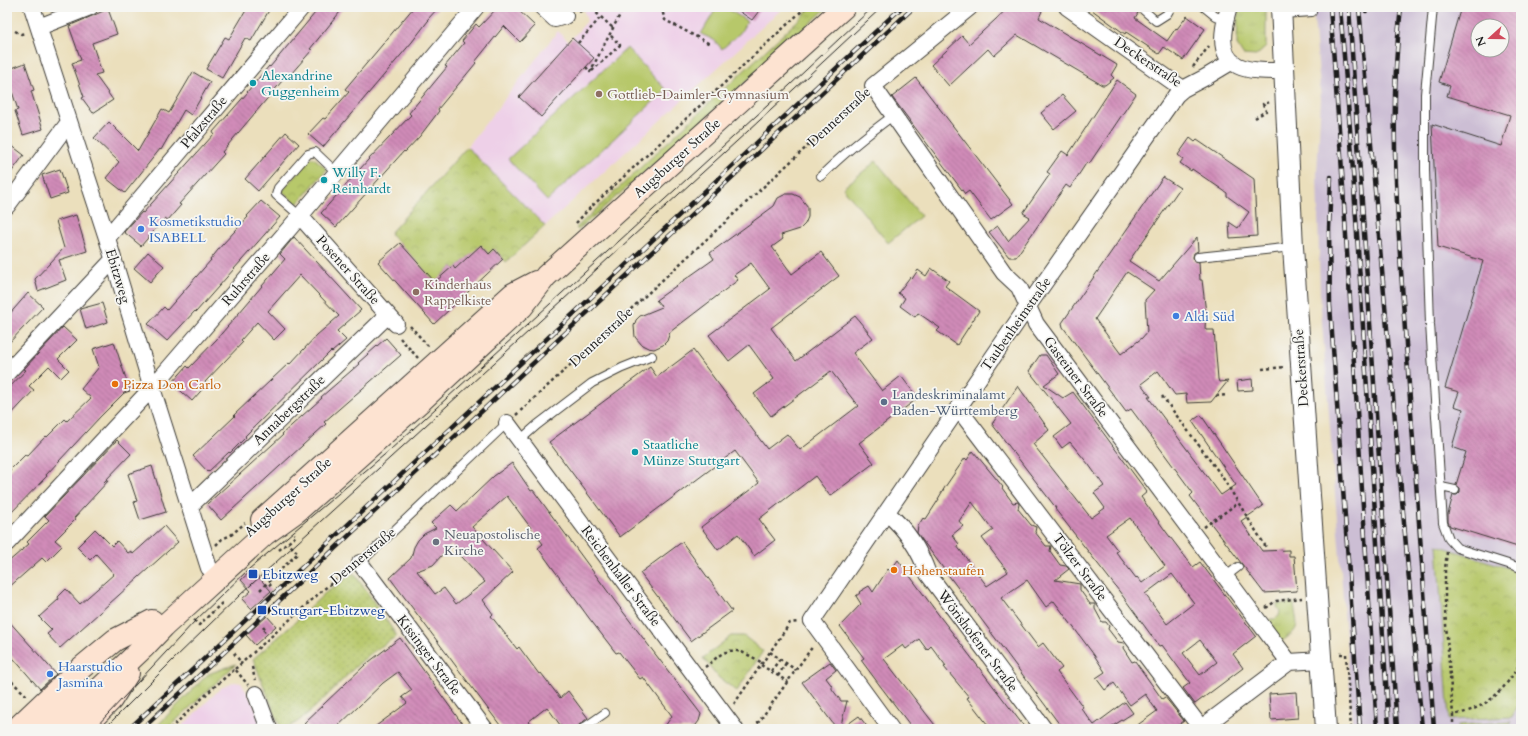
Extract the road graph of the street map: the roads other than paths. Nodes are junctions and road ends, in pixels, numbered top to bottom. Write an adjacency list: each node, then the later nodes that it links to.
1 (32, 7): 17 (street, Ebitzweg)
2 (90, 7): 17 (street)
3 (302, 7): 28 (street, Pfalzstraße)
4 (476, 7): 24 (street, Ruhrstraße)
5 (542, 7): 16 (street)
6 (844, 7): 32 (main road, Augsburger Straße)
7 (970, 7): 20 (street, Dennerstraße)
8 (1067, 7): 21 (street, Deckerstraße)
9 (1140, 7): 10 (lane)
10 (1171, 7)
11 (1204, 7): 15 (lane)
12 (1433, 7): 41 (lane)
13 (1281, 10): 14 (lane); 19 (street, Deckerstraße)
14 (1312, 12)
15 (1226, 14): 18 (street)
16 (565, 16)
17 (34, 28): 23 (street, Ebitzweg)
18 (1231, 62): 19 (street); 21 (street, Deckerstraße)
19 (1284, 71): 29 (street, Deckerstraße)
20 (873, 86): 22 (street, Gasteiner Straße)
21 (1183, 89): 33 (street, Taubenheimstraße)
22 (894, 115): 25 (lane); 33 (street, Gasteiner Straße)
23 (69, 122): 26 (street); 28 (street, Ebitzweg)
24 (337, 173): 27 (street, Ruhrstraße); 27 (lane)
25 (822, 176)
26 (7, 206)
27 (300, 216): 34 (street, Posener Straße); 37 (street, Ruhrstraße)
28 (107, 238): 31 (street, Ebitzweg)
29 (1293, 247): 30 (lane); 53 (street, Deckerstraße)
30 (1198, 257)
31 (113, 260): 36 (street); 37 (street, Ebitzweg)
32 (546, 276): 48 (main road, Augsburger Straße); 52 (main road, Augsburger Straße)
33 (1028, 306): 38 (street, Taubenheimstraße); 50 (street, Gasteiner Straße)
34 (392, 320): 43 (street, Annabergstraße)
35 (652, 356): 40 (lane)
36 (7, 373)
37 (152, 388): 43 (street, Ebitzweg); 45 (street, Ruhrstraße)
38 (958, 408): 44 (street, Taubenheimstraße); 57 (street, Tölzer Straße)
39 (507, 423): 40 (street, Reichenhaller Straße); 46 (lane, Dennerstraße)
40 (520, 440): 65 (street, Reichenhaller Straße)
41 (1441, 487): 42 (lane); 49 (lane)
42 (1455, 490)
43 (190, 506): 48 (street, Ebitzweg)
44 (887, 513): 66 (street, Taubenheimstraße); 67 (street, Wörishofener Straße)
45 (7, 543)
46 (360, 563): 63 (street, Kissinger Straße)
47 (1238, 567): 50 (lane)
48 (209, 568): 51 (main road, Augsburger Straße)
49 (1521, 568)
50 (1225, 577): 54 (street, Gasteiner Straße)
51 (152, 621): 58 (main road); 59 (main road, Augsburger Straße)
52 (144, 647): 60 (main road, Augsburger Straße); 61 (main road)
53 (1321, 660): 54 (street); 68 (street, Deckerstraße)
54 (1289, 662): 57 (street)
55 (256, 690): 62 (street)
56 (605, 713): 64 (lane)
57 (1201, 728)
58 (16, 729)
59 (39, 729)
60 (62, 729)
61 (82, 729)
62 (269, 729)
63 (485, 729)
64 (582, 729)
65 (736, 729)
66 (891, 729)
67 (1044, 729)
68 (1326, 729)

